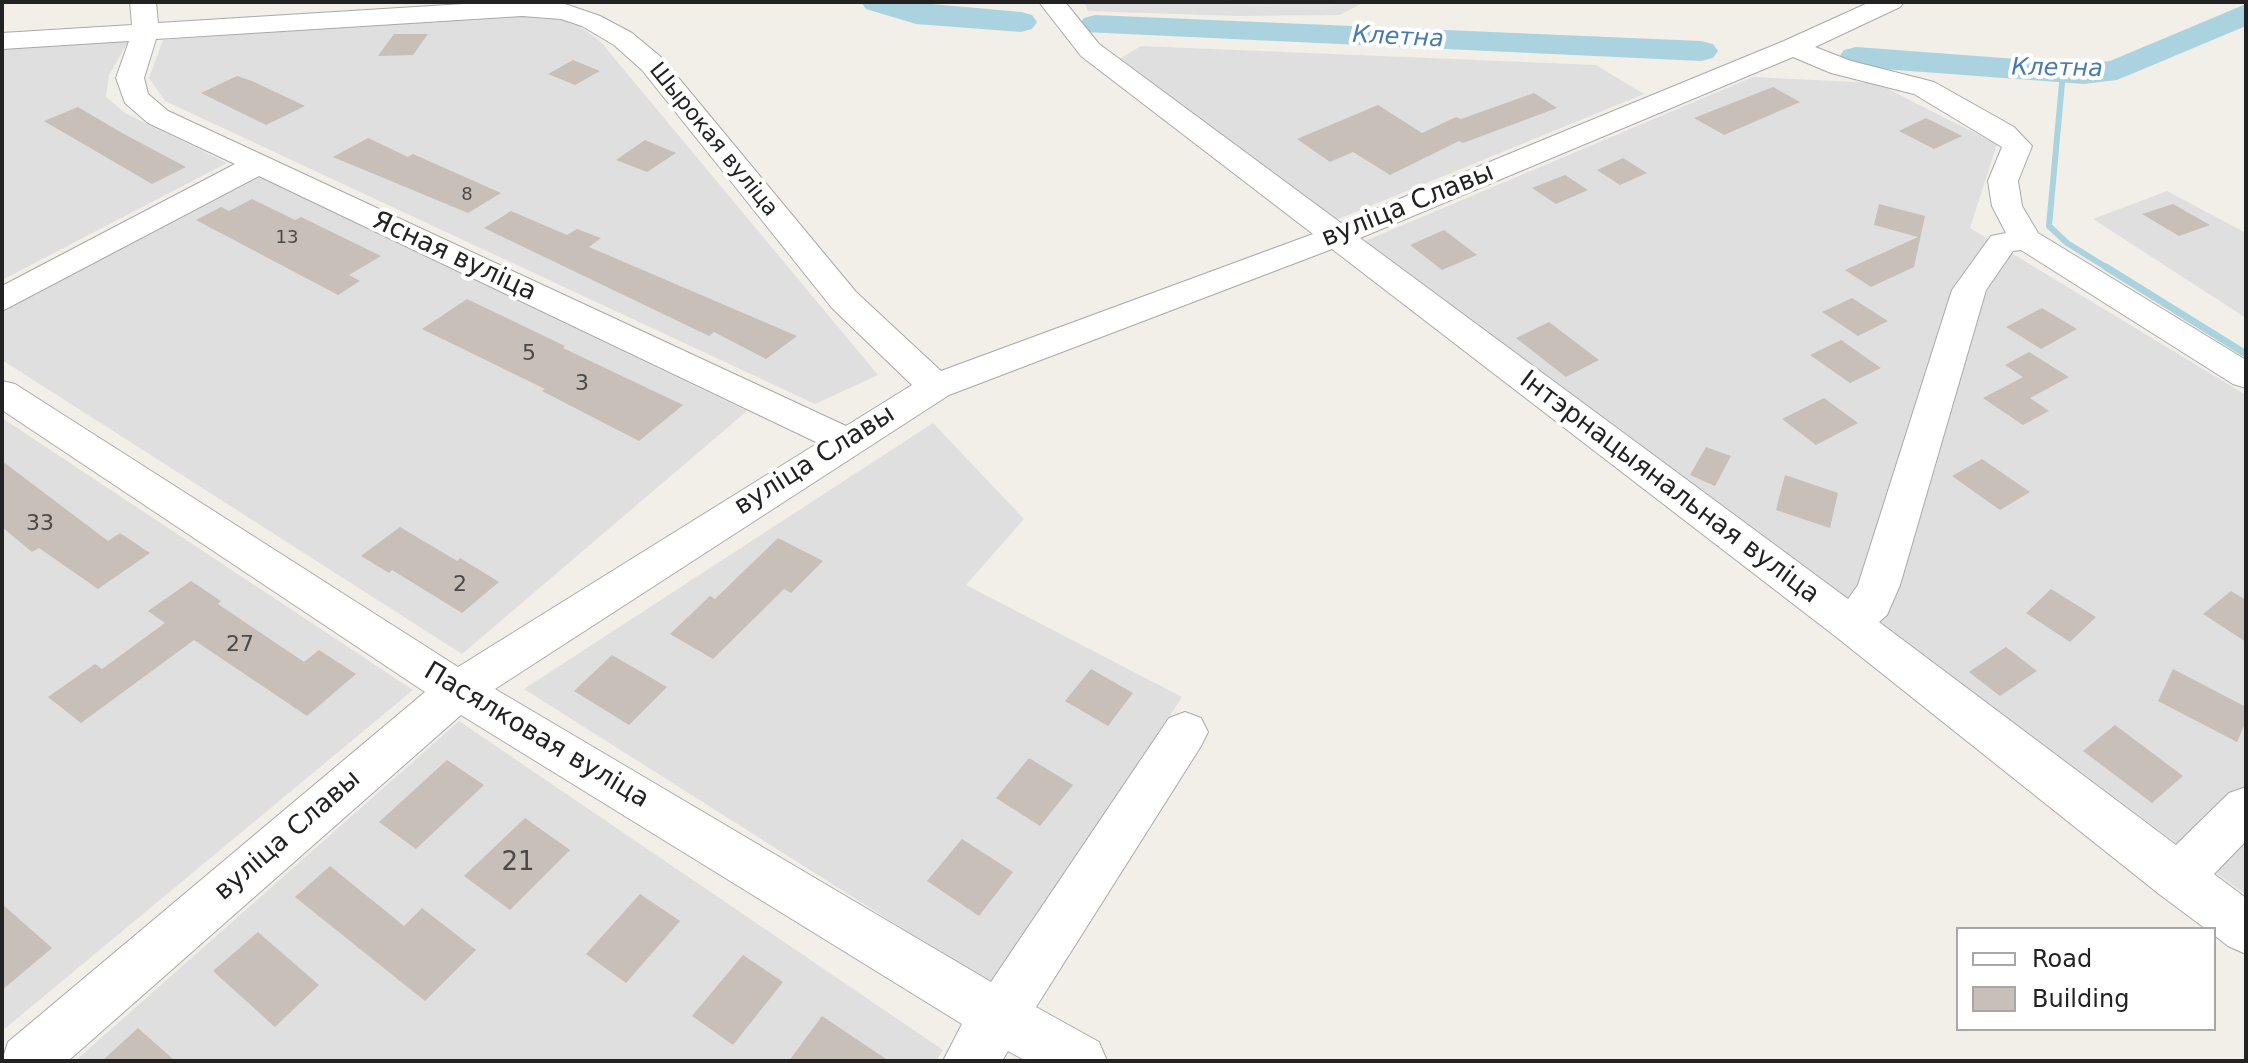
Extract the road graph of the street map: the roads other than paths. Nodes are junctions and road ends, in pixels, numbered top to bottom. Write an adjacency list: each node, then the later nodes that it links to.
1 (1052, 2): 8 (street, Інтэрнацыянальная вуліца)
2 (1891, 2): 6 (street, вуліца Славы)
3 (525, 5): 4 (street, Шырокая вуліца); 12 (street, Шырокая вуліца)
4 (145, 20): 5 (street, Шырокая вуліца); 7 (street, Ясная вуліца)
5 (2, 41)
6 (1793, 47): 8 (street, вуліца Славы); 9 (street)
7 (256, 165): 10 (street); 14 (street, Ясная вуліца)
8 (1335, 237): 12 (street, вуліца Славы); 15 (street, Інтэрнацыянальная вуліца)
9 (2026, 239): 11 (street); 15 (street)
10 (2, 300)
11 (2246, 376)
12 (936, 386): 14 (street, вуліца Славы)
13 (2, 393): 16 (street, Пасялковая вуліца)
14 (844, 442): 16 (street, вуліца Славы)
15 (1850, 624): 19 (street, Інтэрнацыянальная вуліца)
16 (458, 690): 21 (street, Пасялковая вуліца); 22 (street, вуліца Славы)
17 (1185, 732): 21 (street)
18 (2246, 808): 19 (street)
19 (2177, 878): 20 (street, Інтэрнацыянальная вуліца)
20 (2246, 929)
21 (1000, 1017): 23 (street); 24 (street, Пасялковая вуліца)
22 (27, 1061)
23 (970, 1061)
24 (1080, 1061)

